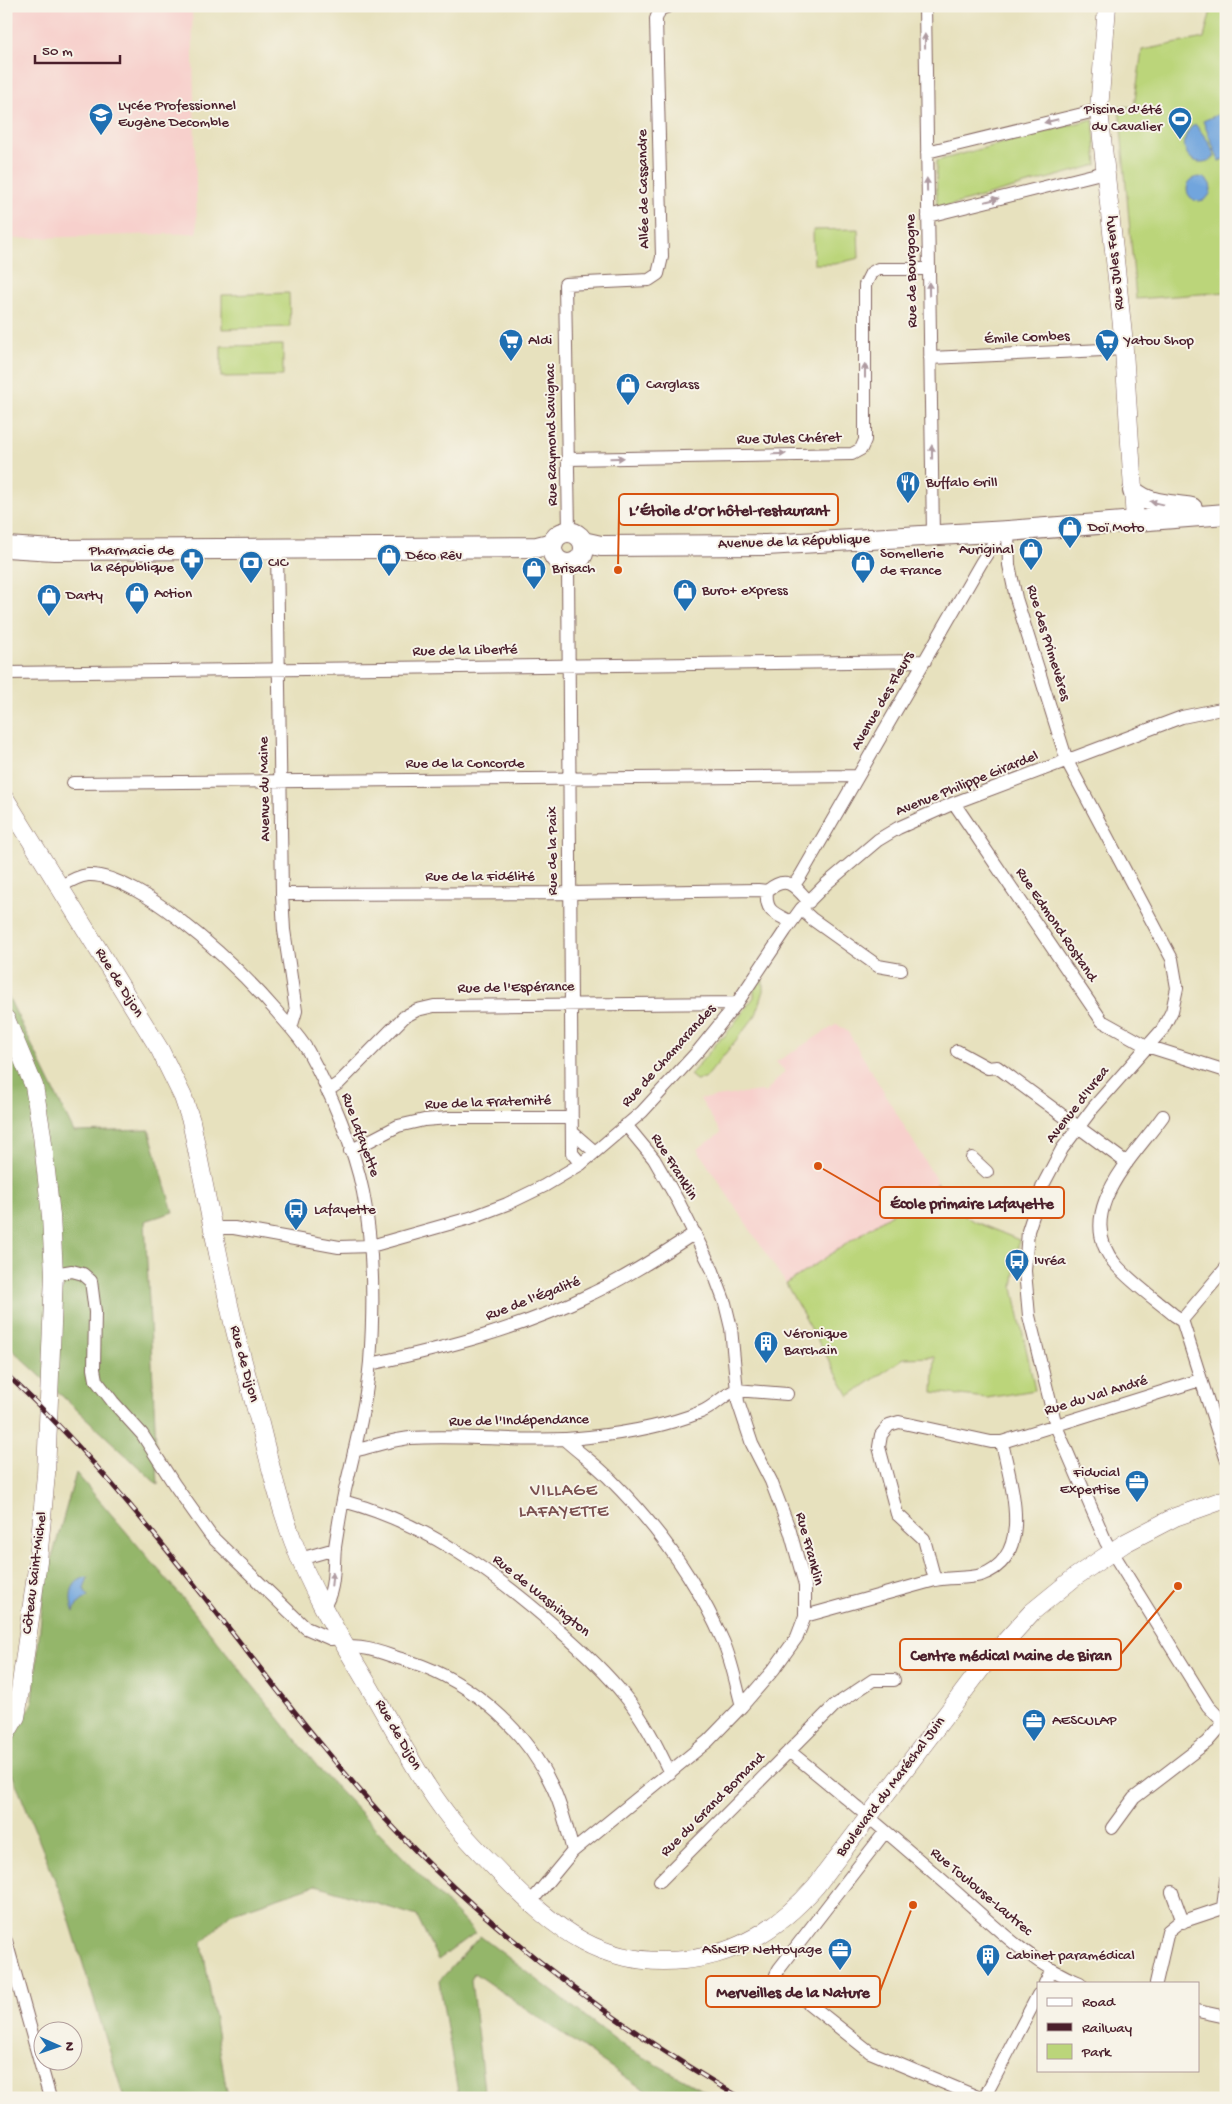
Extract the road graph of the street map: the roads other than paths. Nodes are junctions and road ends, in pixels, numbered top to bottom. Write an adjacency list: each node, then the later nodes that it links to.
1 (925, 6): 5 (street, Rue de Bourgogne, one-way to 1)
2 (1107, 6): 4 (street, Rue Jules Ferry)
3 (665, 8): 9 (street, Allée de Cassandre)
4 (1099, 110): 5 (street, one-way to 5); 6 (street, Rue Jules Ferry)
5 (927, 152): 7 (street, Rue de Bourgogne, one-way to 5)
6 (1105, 172): 7 (street, one-way to 6); 10 (street, Rue Jules Ferry)
7 (928, 216): 8 (street, Rue de Bourgogne)
8 (929, 269): 11 (street, Rue de Bourgogne, one-way to 8); 12 (street, Rue Jules Chéret, one-way to 8)
9 (565, 284): 12 (street, Rue Raymond Savignac)
10 (1124, 349): 11 (street, Émile Combes); 13 (street, Rue Jules Ferry)
11 (930, 358): 17 (street, Rue de Bourgogne, one-way to 11)
12 (568, 459): 18 (street, Rue Raymond Savignac)
13 (1133, 491): 14 (main road, one-way to 13); 15 (street, Rue Jules Ferry)
14 (1222, 515): 15 (main road, Avenue de la République)
15 (1135, 520): 16 (main road, Avenue de la République)
16 (1002, 532): 17 (main road, Avenue de la République); 22 (street, Avenue des Fleurs); 27 (street, Rue des Primevères)
17 (934, 536): 18 (main road, Avenue de la République)
18 (581, 540): 21 (main road); 21 (main road)
19 (6, 547): 20 (main road)
20 (277, 548): 21 (main road); 24 (street, Avenue du Maine)
21 (556, 555): 23 (street, Rue de la Paix)
22 (925, 662): 23 (street, Rue de la Liberté); 28 (street, Avenue des Fleurs)
23 (568, 666): 24 (street, Rue de la Liberté); 29 (street, Rue de la Paix)
24 (279, 670): 25 (street, Rue de la Liberté); 30 (street, Avenue du Maine)
25 (6, 673)
26 (1226, 708): 27 (street, Avenue Philippe Girardel)
27 (1067, 761): 33 (street, Avenue Philippe Girardel); 47 (street, Avenue d'Ivrea)
28 (858, 776): 29 (street, Rue de la Concorde); 34 (street, Avenue des Fleurs)
29 (569, 780): 30 (street, Rue de la Concorde); 37 (street, Rue de la Paix)
30 (281, 781): 31 (street, Rue de la Concorde); 38 (street, Avenue du Maine)
31 (73, 783)
32 (6, 800): 35 (street, Rue de Dijon)
33 (954, 803): 39 (street, Avenue Philippe Girardel); 47 (street, Rue Edmond Rostand)
34 (794, 885): 36 (street); 39 (street)
35 (60, 887): 46 (street, Rue Lafayette); 62 (street, Rue de Dijon)
36 (767, 891): 37 (street, Rue de la Fidélité); 40 (street)
37 (570, 893): 38 (street, Rue de la Fidélité); 44 (street, Rue de la Paix)
38 (282, 894): 46 (street, Avenue du Maine)
39 (805, 906): 40 (street, Avenue Philippe Girardel); 42 (street)
40 (791, 922): 41 (street, Avenue Philippe Girardel)
41 (765, 960): 43 (street, Rue de Chamarandes)
42 (901, 970)
43 (737, 1003): 44 (street, Rue de l'Espérance); 53 (street, Rue de Chamarandes)
44 (571, 1004): 50 (street, Rue de l'Espérance); 52 (street, Rue de la Paix)
45 (6, 1019): 66 (street, Côteau Saint-Michel)
46 (291, 1028): 50 (street, Rue Lafayette)
47 (1147, 1046): 49 (street, Rue Edmond Rostand); 54 (street, Avenue d'Ivrea)
48 (957, 1051): 54 (street)
49 (1226, 1071)
50 (327, 1091): 56 (street, Rue Lafayette)
51 (1163, 1116): 59 (street)
52 (572, 1118): 55 (street, Rue de la Paix); 56 (street, Rue de la Fraternité)
53 (626, 1125): 57 (street, Rue de Chamarandes); 63 (street, Rue Franklin)
54 (1078, 1127): 59 (street); 72 (street, Avenue d'Ivrea)
55 (572, 1132): 57 (street); 60 (street, Rue de la Paix)
56 (350, 1150): 64 (street, Rue Lafayette)
57 (595, 1152): 60 (street, Rue de Chamarandes)
58 (972, 1158): 61 (street)
59 (1127, 1163): 67 (street)
60 (581, 1164): 64 (street, Rue de Chamarandes)
61 (987, 1172)
62 (213, 1228): 64 (street, Rue de Chamarandes); 81 (street, Rue de Dijon)
63 (695, 1233): 68 (street, Rue de l'Égalité); 70 (street, Rue Franklin)
64 (371, 1246): 68 (street, Rue Lafayette)
65 (1226, 1268): 67 (street)
66 (54, 1274): 85 (street); 89 (street, Côteau Saint-Michel)
67 (1182, 1320): 69 (street)
68 (370, 1364): 75 (street, Rue Lafayette)
69 (1200, 1380): 72 (street, Rue du Val André); 76 (street)
70 (736, 1390): 71 (street); 73 (street, Rue de l'Indépendance); 84 (street, Rue Franklin)
71 (787, 1394)
72 (1056, 1426): 74 (street, Rue du Val André); 80 (street, Avenue d'Ivrea)
73 (564, 1439): 75 (street, Rue de l'Indépendance); 87 (street)
74 (1002, 1442): 82 (street); 82 (street, Rue du Val André)
75 (354, 1450): 78 (street, Rue Lafayette)
76 (1226, 1458)
77 (1226, 1499): 80 (street, Boulevard du Maréchal Juin)
78 (342, 1501): 79 (street, Rue Lafayette); 91 (street, Rue de Washington)
79 (335, 1549): 81 (street); 83 (street, Rue Lafayette, one-way to 79)
80 (1112, 1552): 88 (street, Avenue d'Ivrea); 92 (street, Boulevard du Maréchal Juin)
81 (300, 1559): 83 (street, Rue de Dijon)
82 (935, 1580): 84 (street)
83 (323, 1608): 85 (street, Rue de Dijon)
84 (805, 1616): 87 (street, Rue Franklin)
85 (344, 1643): 95 (street); 99 (street, Rue de Dijon)
86 (894, 1680): 90 (street, Rue du Grand Bornand)
87 (742, 1706): 91 (street, Rue Franklin)
88 (1225, 1724): 93 (street)
89 (6, 1734)
90 (789, 1750): 92 (street); 97 (street, Rue du Grand Bornand)
91 (670, 1774): 95 (street, Rue Franklin)
92 (869, 1816): 94 (street, Rue Toulouse-Lautrec); 99 (street, Boulevard du Maréchal Juin)
93 (1112, 1828)
94 (885, 1832): 103 (street, Rue Toulouse-Lautrec); 111 (street)
95 (573, 1851): 99 (street, Rue Franklin)
96 (1226, 1880): 100 (street)
97 (660, 1881)
98 (1172, 1892): 101 (street)
99 (530, 1903)
100 (1224, 1908): 101 (street)
101 (1183, 1922): 106 (street)
102 (6, 1941): 110 (street)
103 (1052, 1970): 104 (street); 105 (street, Rue Toulouse-Lautrec)
104 (1046, 1982)
105 (1078, 1982)
106 (1156, 1982)
107 (1037, 1997): 112 (street)
108 (1200, 2011): 109 (street)
109 (1226, 2017)
110 (50, 2098)
111 (980, 2098)
112 (984, 2098)

